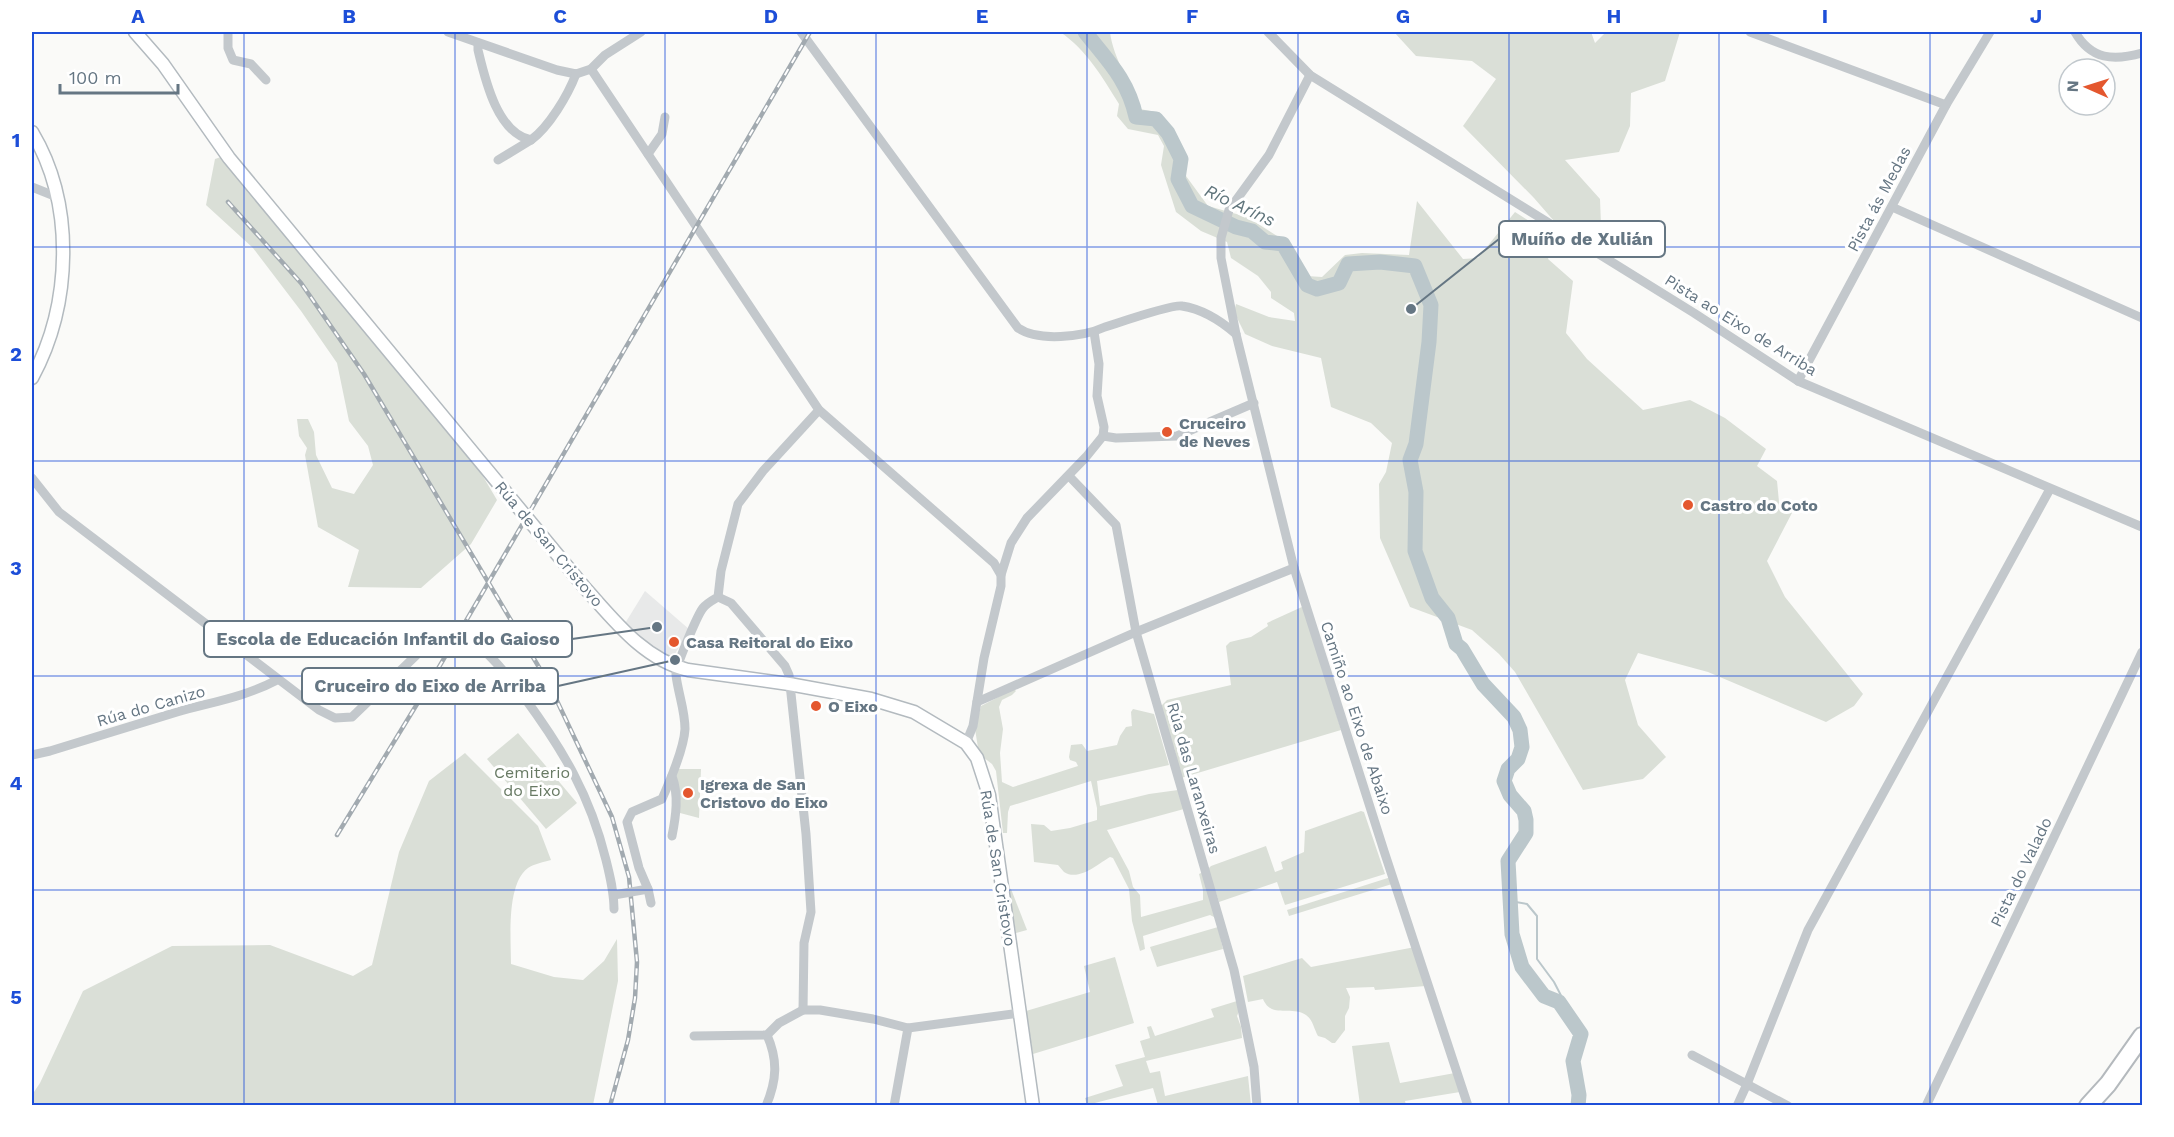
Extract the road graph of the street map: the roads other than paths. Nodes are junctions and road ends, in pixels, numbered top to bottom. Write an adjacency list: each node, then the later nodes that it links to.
1 (135, 32): 43 (street, Rúa de San Cristovo)
2 (228, 32): 16 (street)
3 (448, 32): 11 (street)
4 (641, 32): 13 (street)
5 (801, 32): 27 (street)
6 (1268, 32): 15 (street, Pista ao Eixo de Arriba)
7 (1750, 32): 10 (street)
8 (1990, 32): 17 (street, Pista ás Medas)
9 (2075, 32): 12 (street)
10 (1769, 35): 17 (street)
11 (478, 43): 14 (street); 20 (street)
12 (2142, 53)
13 (591, 69): 14 (street); 21 (street)
14 (576, 74): 20 (street)
15 (1310, 75): 28 (street, Camiño ao Eixo de Abaixo); 30 (street, Pista ao Eixo de Arriba)
16 (266, 80)
17 (1946, 105): 25 (street, Pista ás Medas)
18 (665, 117): 21 (street)
19 (32, 132): 24 (street)
20 (531, 140): 22 (street)
21 (648, 154): 32 (street)
22 (498, 160)
23 (32, 187): 24 (street)
24 (57, 197): 29 (street)
25 (1892, 207): 26 (street); 30 (street, Pista ás Medas)
26 (2142, 318)
27 (1094, 332): 28 (street); 33 (street)
28 (1236, 334): 31 (street, Camiño ao Eixo de Abaixo)
29 (32, 378)
30 (1798, 381): 36 (street, Pista ao Eixo de Arriba)
31 (1254, 403): 33 (street); 38 (street, Camiño ao Eixo de Abaixo)
32 (819, 410): 39 (street); 40 (street)
33 (1103, 436): 34 (street)
34 (1069, 476): 39 (street); 41 (street, Rúa das Laranxeiras)
35 (32, 478): 44 (street)
36 (2050, 489): 37 (street, Pista ao Eixo de Arriba); 62 (street)
37 (2142, 527)
38 (1294, 568): 41 (street); 68 (street, Camiño ao Eixo de Abaixo)
39 (1001, 575): 46 (street)
40 (718, 597): 43 (street); 45 (street)
41 (1136, 632): 46 (street); 67 (street, Rúa das Laranxeiras)
42 (2142, 652): 71 (street, Pista do Valado)
43 (676, 667): 45 (street, Rúa de San Cristovo); 49 (street)
44 (277, 680): 48 (street, Rúa do Canizo); 52 (street)
45 (789, 684): 47 (street, Rúa de San Cristovo); 55 (street)
46 (977, 702): 47 (street)
47 (966, 743): 56 (street, Rúa de San Cristovo)
48 (32, 755)
49 (672, 776): 50 (street); 51 (street)
50 (672, 836)
51 (648, 889): 52 (street, bridge); 53 (street)
52 (614, 895): 54 (street)
53 (651, 903)
54 (614, 909)
55 (803, 1010): 57 (street); 58 (street)
56 (1020, 1013): 57 (street); 66 (street, Rúa de San Cristovo)
57 (908, 1028): 65 (street)
58 (767, 1035): 59 (street); 64 (street)
59 (694, 1036)
60 (2142, 1036): 63 (highway)
61 (1692, 1055): 62 (street)
62 (1747, 1084): 69 (street); 70 (street)
63 (2108, 1084): 72 (highway); 73 (highway)
64 (766, 1106)
65 (894, 1106)
66 (1033, 1106)
67 (1257, 1106)
68 (1468, 1106)
69 (1737, 1106)
70 (1788, 1106)
71 (1926, 1106)
72 (2088, 1106)
73 (2095, 1106)

